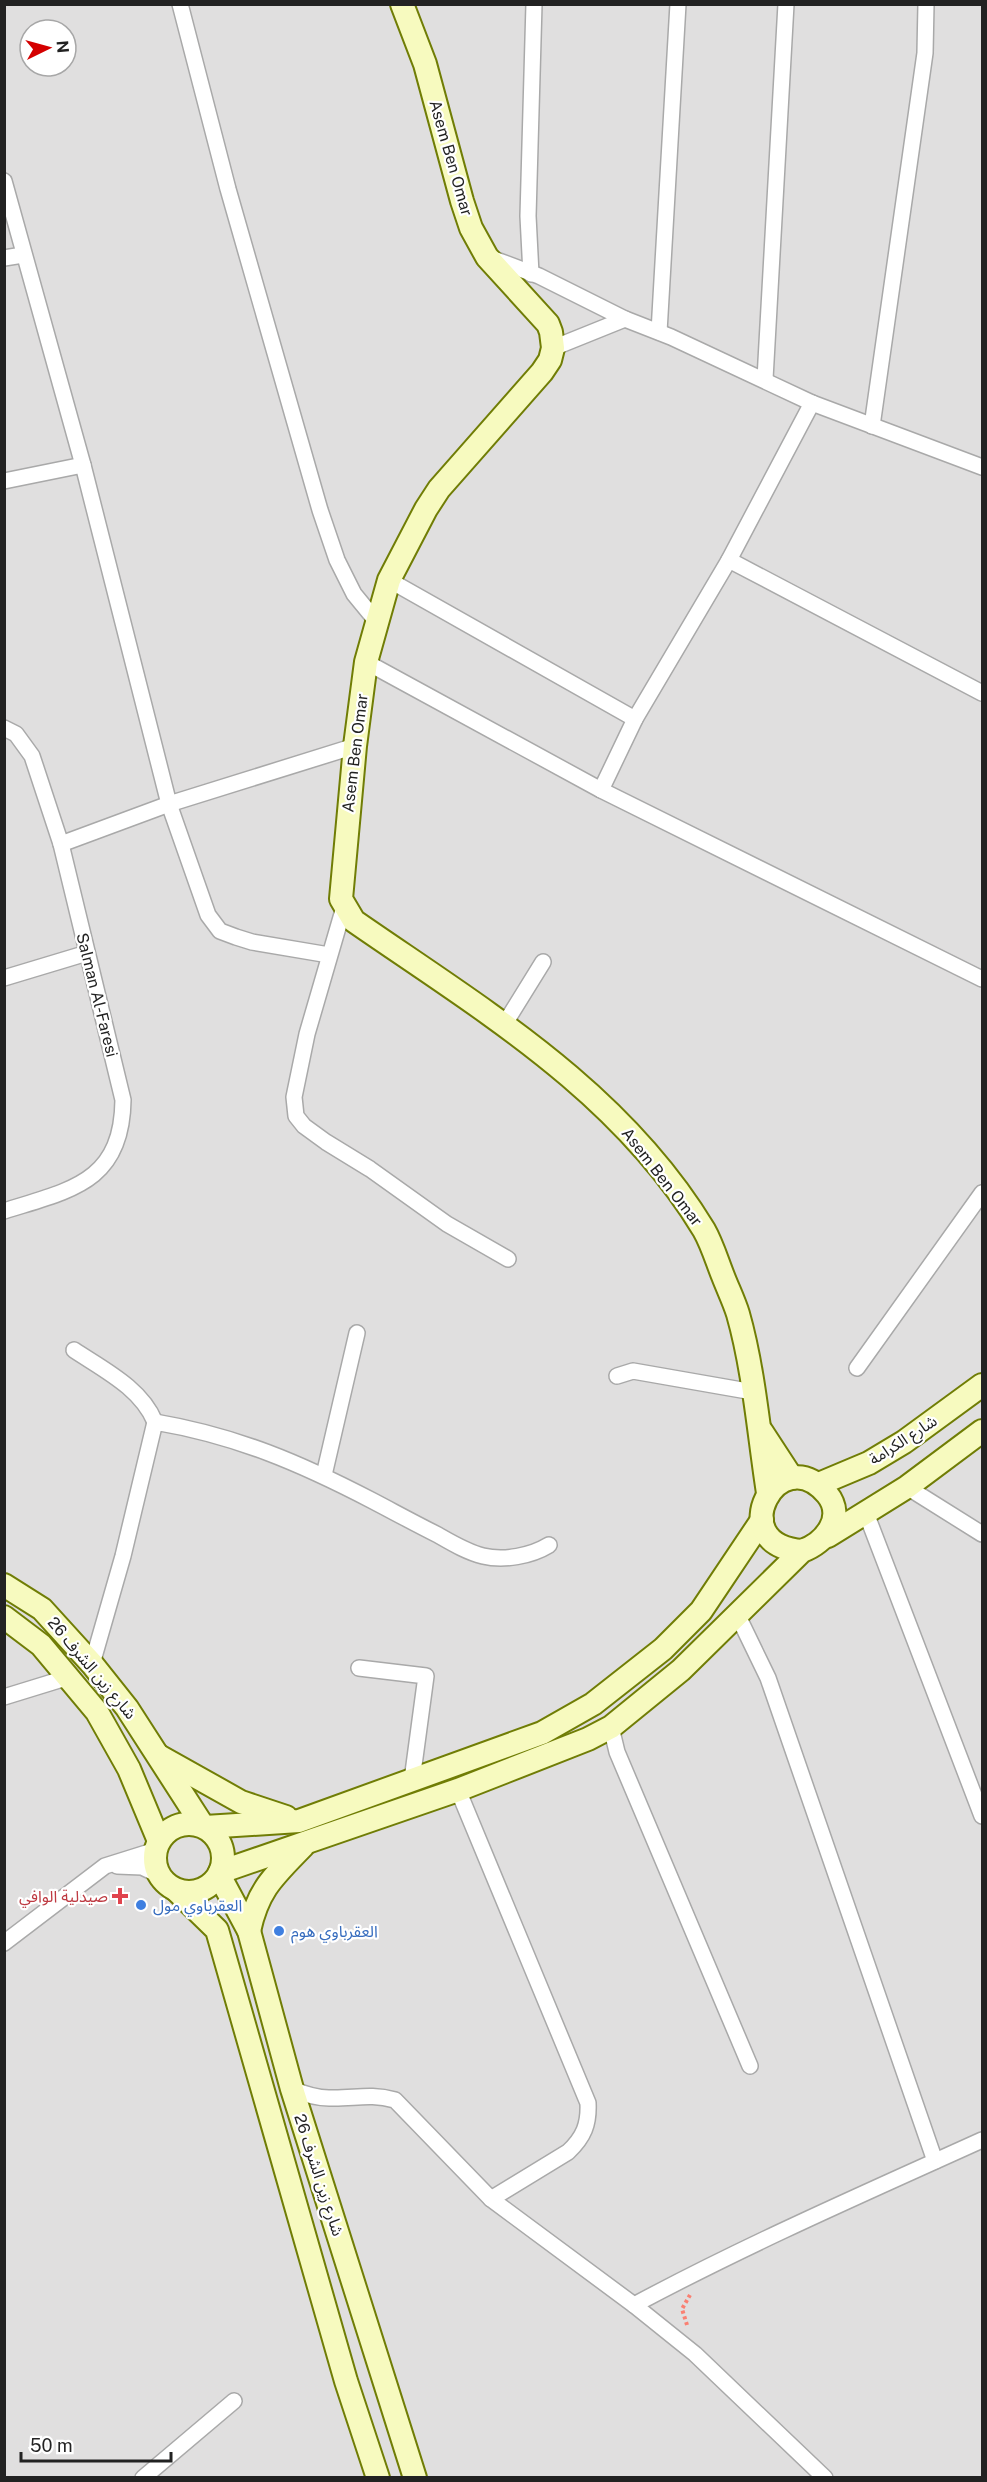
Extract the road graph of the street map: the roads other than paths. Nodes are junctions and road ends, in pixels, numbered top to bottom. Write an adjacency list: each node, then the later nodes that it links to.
1 (180, 4): 23 (street)
2 (402, 4): 9 (street, Asem Ben Omar)
3 (534, 4): 11 (street)
4 (678, 4): 13 (street)
5 (786, 4): 15 (street)
6 (926, 4): 17 (street)
7 (4, 181): 8 (street)
8 (23, 255): 10 (street); 18 (street)
9 (487, 257): 11 (street); 14 (street, Asem Ben Omar)
10 (4, 258)
11 (531, 274): 12 (street)
12 (625, 319): 13 (street); 14 (street)
13 (659, 332): 15 (street)
14 (553, 348): 22 (street, Asem Ben Omar)
15 (765, 380): 16 (street)
16 (812, 403): 17 (street); 21 (street)
17 (872, 426): 19 (street)
18 (83, 465): 20 (street); 30 (street)
19 (982, 467)
20 (4, 481)
21 (729, 560): 25 (street); 26 (street)
22 (389, 580): 23 (street, Asem Ben Omar); 26 (street)
23 (377, 622): 24 (street, Asem Ben Omar)
24 (366, 662): 28 (street, Asem Ben Omar); 29 (street)
25 (982, 693)
26 (635, 719): 29 (street)
27 (4, 728): 31 (street, Salman Al-Faresi)
28 (355, 746): 30 (street); 32 (street, Asem Ben Omar)
29 (601, 790): 37 (street)
30 (170, 804): 31 (street); 34 (street)
31 (61, 844): 33 (street, Salman Al-Faresi)
32 (344, 907): 34 (street); 38 (street, Asem Ben Omar)
33 (87, 952): 36 (street); 40 (street, Salman Al-Faresi)
34 (329, 955): 41 (street)
35 (543, 962): 38 (street)
36 (4, 978)
37 (982, 979)
38 (504, 1025): 47 (street, Asem Ben Omar)
39 (982, 1193): 44 (street)
40 (4, 1211)
41 (508, 1259)
42 (357, 1333): 51 (street)
43 (74, 1350): 48 (street)
44 (857, 1368)
45 (617, 1376): 47 (street)
46 (982, 1385): 53 (street, شارع الكرامة)
47 (753, 1392): 49 (street, Asem Ben Omar)
48 (155, 1422): 51 (street); 65 (street)
49 (757, 1423): 52 (street); 55 (street, Asem Ben Omar)
50 (982, 1431): 54 (street)
51 (324, 1475): 60 (street)
52 (792, 1478): 53 (street); 55 (street)
53 (819, 1484): 59 (street)
54 (907, 1487): 56 (street); 58 (street)
55 (768, 1493): 57 (street)
56 (866, 1514): 59 (street); 73 (street)
57 (762, 1520): 61 (street); 71 (street)
58 (982, 1534)
59 (828, 1536): 61 (street)
60 (549, 1545)
61 (802, 1551): 63 (street)
62 (4, 1585): 65 (street, شارع زين الشرف 26)
63 (738, 1616): 69 (street); 86 (street)
64 (4, 1617): 67 (street, شارع زين الشرف 26)
65 (92, 1664): 70 (street, شارع زين الشرف 26)
66 (359, 1668): 71 (street)
67 (69, 1677): 68 (street); 76 (street, شارع زين الشرف 26)
68 (4, 1697)
69 (611, 1727): 72 (street); 83 (street)
70 (157, 1755): 74 (street, شارع زين الشرف 26); 75 (street)
71 (412, 1780): 75 (street)
72 (458, 1790): 75 (street); 87 (street)
73 (982, 1816)
74 (204, 1827): 75 (street); 76 (street); 78 (street)
75 (304, 1831): 78 (street); 81 (street)
76 (157, 1846): 77 (street); 79 (street)
77 (105, 1866): 79 (street); 82 (street)
78 (220, 1874): 80 (street); 81 (street, شارع زين الشرف 26)
79 (159, 1875): 80 (street)
80 (176, 1890): 90 (street, شارع زين الشرف 26)
81 (249, 1931): 84 (street, شارع زين الشرف 26)
82 (4, 1943)
83 (750, 2066)
84 (292, 2089): 87 (street); 89 (street, شارع زين الشرف 26)
85 (982, 2140): 86 (street)
86 (935, 2161): 88 (street)
87 (491, 2199): 88 (street)
88 (634, 2304): 95 (street)
89 (381, 2371): 90 (street); 94 (street, شارع زين الشرف 26)
90 (346, 2381): 92 (street, شارع زين الشرف 26)
91 (234, 2401): 93 (street)
92 (378, 2477)
93 (143, 2478)
94 (415, 2478)
95 (825, 2478)

